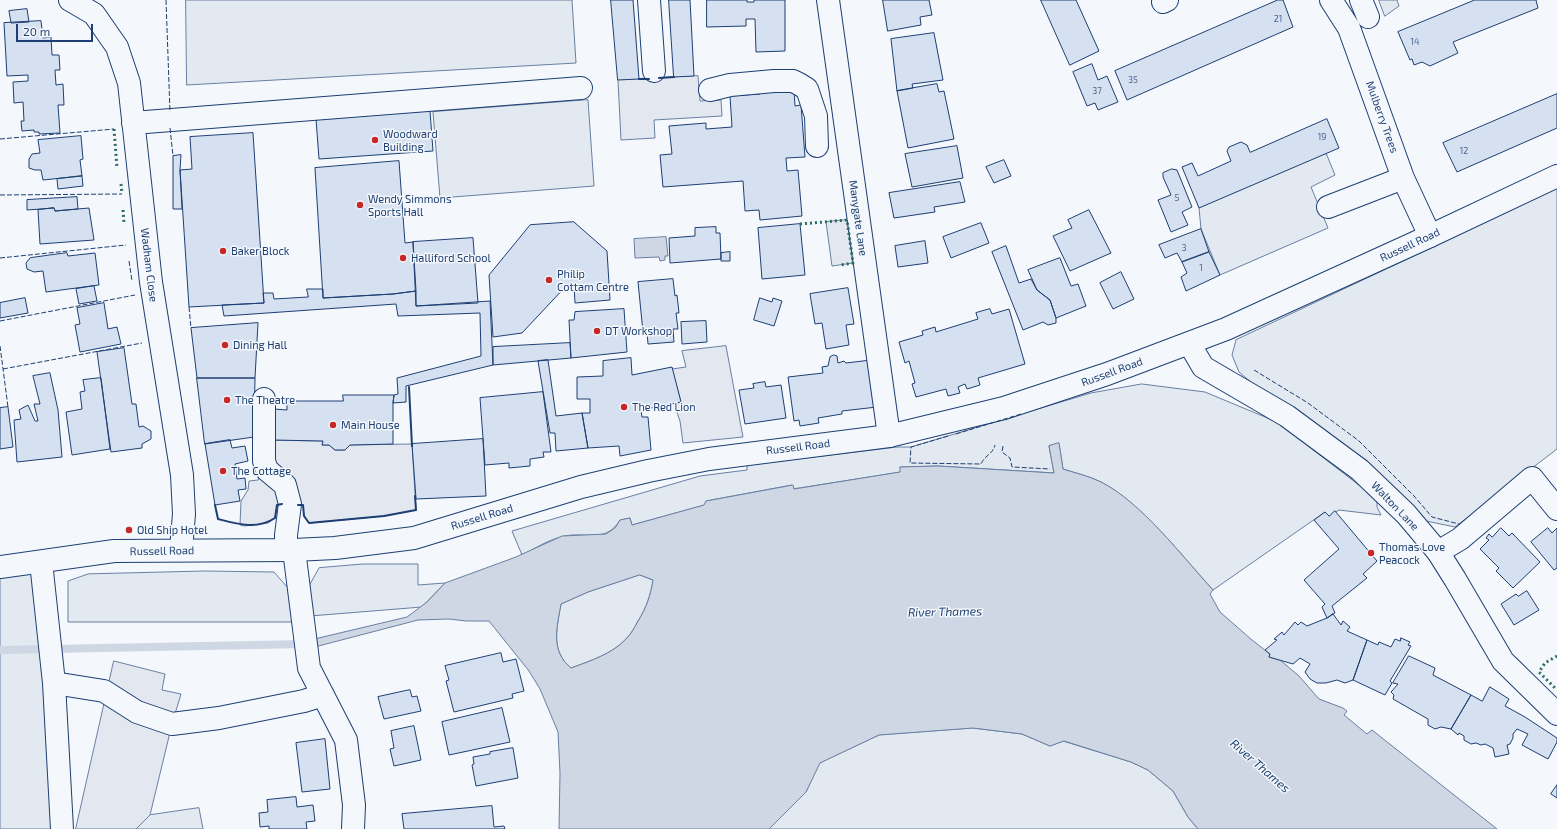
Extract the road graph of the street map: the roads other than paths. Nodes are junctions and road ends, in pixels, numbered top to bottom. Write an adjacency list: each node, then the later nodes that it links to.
1 (70, 0): 10 (main road, Wadham Close)
2 (649, 0): 5 (main road)
3 (828, 0): 8 (main road, Manygate Lane)
4 (1331, 0): 13 (main road, Mulberry Trees)
5 (654, 71)
6 (582, 88): 10 (main road)
7 (710, 90): 9 (main road)
8 (843, 113): 9 (main road); 18 (main road, Manygate Lane)
9 (816, 116): 11 (main road)
10 (133, 122): 20 (main road, Wadham Close)
11 (817, 146)
12 (1557, 176): 15 (main road, Russell Road)
13 (1403, 178): 14 (main road); 15 (main road, Mulberry Trees)
14 (1328, 207)
15 (1430, 236): 16 (main road, Russell Road)
16 (1189, 343): 18 (main road, Russell Road); 22 (main road, Walton Lane)
17 (264, 399): 21 (main road)
18 (889, 436): 21 (main road, Russell Road)
19 (1557, 509): 22 (main road)
20 (181, 550): 21 (main road, Russell Road); 23 (main road, Russell Road)
21 (290, 550): 26 (main road)
22 (1438, 552): 27 (main road, Walton Lane)
23 (41, 562): 24 (main road, Russell Road); 25 (main road)
24 (0, 567)
25 (53, 674): 26 (main road); 28 (main road)
26 (323, 695): 29 (main road)
27 (1557, 714)
28 (62, 829)
29 (353, 829)

